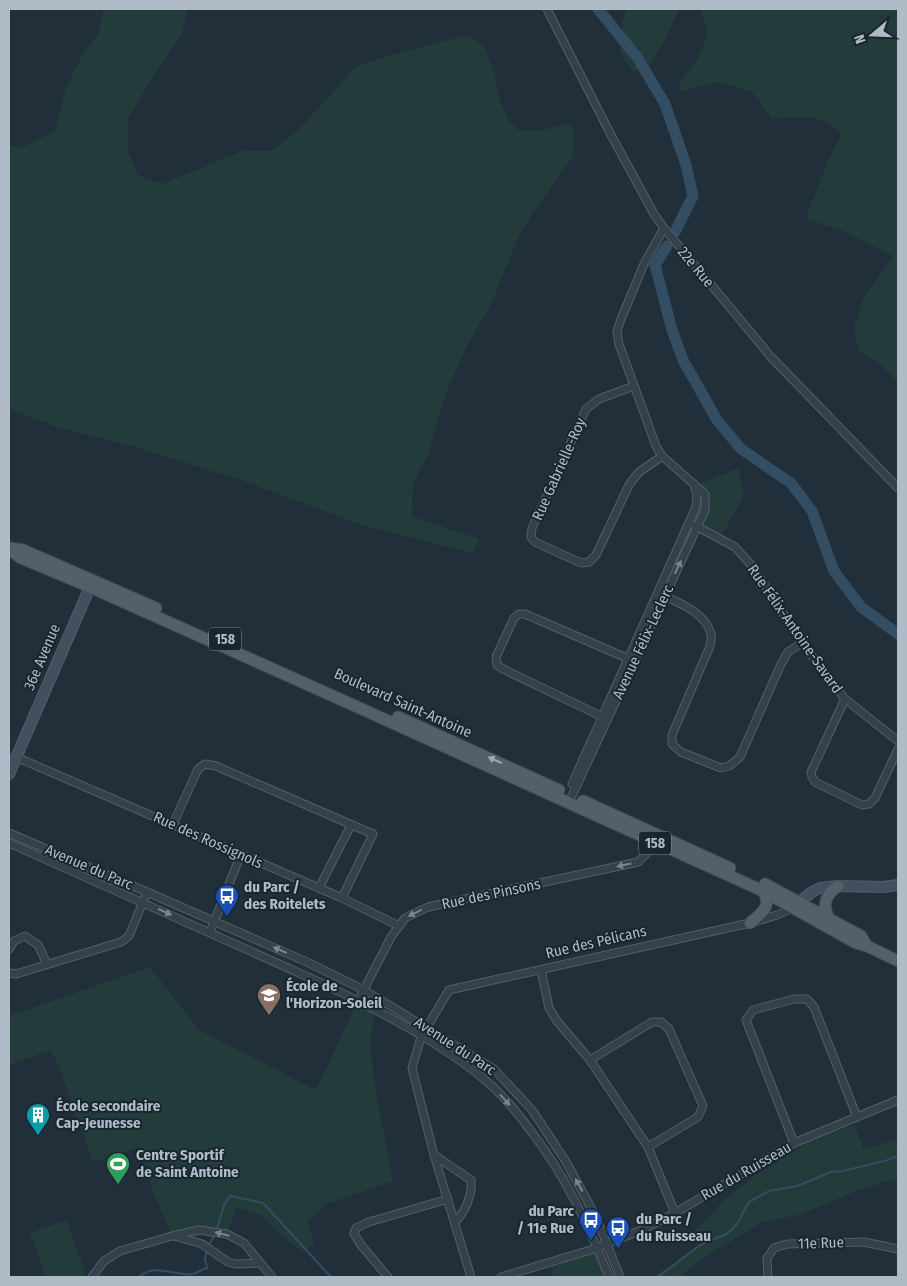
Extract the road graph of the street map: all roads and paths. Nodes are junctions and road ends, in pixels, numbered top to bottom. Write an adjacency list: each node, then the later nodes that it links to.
1 (547, 9): 2 (street, 22e Rue)
2 (664, 228): 3 (street, Avenue Félix-Leclerc); 6 (street, 22e Rue)
3 (634, 386): 4 (street, Avenue Félix-Leclerc); 4 (street, Rue Gabrielle-Roy)
4 (662, 456): 5 (street, Avenue Félix-Leclerc)
5 (694, 483): 7 (street, Avenue Félix-Leclerc); 8 (street, Avenue Félix-Leclerc)
6 (898, 488)
7 (689, 522): 8 (street, Rue Félix-Antoine-Savard); 11 (street, Avenue Félix-Leclerc)
8 (697, 527): 11 (street, Avenue Félix-Leclerc, one-way to 8); 12 (street, Rue Félix-Antoine-Savard)
9 (9, 548): 10 (main road, Boulevard Saint-Antoine / 158)
10 (91, 583): 18 (street, 36e Avenue); 20 (main road, Boulevard Saint-Antoine / 158)
11 (661, 594): 12 (street); 13 (street, Avenue Félix-Leclerc)
12 (802, 643): 14 (street, Rue Félix-Antoine-Savard)
13 (631, 659): 15 (street, Avenue Félix-Leclerc); 15 (street)
14 (845, 699): 16 (street, Rue Félix-Antoine-Savard); 17 (street)
15 (604, 717): 20 (street, Avenue Félix-Leclerc)
16 (898, 741)
17 (898, 749)
18 (16, 756): 19 (street, 36e Avenue); 21 (street, Rue des Rossignols)
19 (9, 774)
20 (568, 798): 24 (main road, Boulevard Saint-Antoine / 158)
21 (173, 824): 22 (street); 26 (street, Rue des Rossignols)
22 (351, 825): 29 (street); 32 (street)
23 (9, 833): 31 (street, Avenue du Parc)
24 (653, 838): 30 (main road, Boulevard Saint-Antoine / 158); 34 (main road, Boulevard Saint-Antoine / 158); 38 (street, Rue des Pinsons, one-way to 38)
25 (9, 843): 33 (street, Avenue du Parc)
26 (241, 854): 29 (street, Rue des Rossignols); 36 (street)
27 (898, 885): 28 (street)
28 (838, 886): 34 (street); 35 (main road)
29 (319, 888): 32 (street, Rue des Rossignols)
30 (763, 891): 34 (main road, 158); 37 (main road)
31 (148, 892): 33 (street); 36 (street, Avenue du Parc)
32 (342, 898): 38 (street, Rue des Rossignols)
33 (143, 903): 39 (street, Avenue du Parc, one-way to 39); 44 (street)
34 (796, 905): 35 (main road, 158); 37 (street, Rue des Pélicans); 40 (main road, 158)
35 (829, 919): 40 (main road, 158)
36 (215, 921): 39 (street); 42 (street, Avenue du Parc, one-way to 36)
37 (750, 923): 45 (street, Rue des Pélicans)
38 (399, 926): 48 (street, Rue des Pinsons)
39 (210, 932): 47 (street, Avenue du Parc)
40 (868, 946): 43 (main road, 158)
41 (9, 949): 44 (street)
42 (307, 962): 47 (street); 48 (street, Avenue du Parc)
43 (898, 962)
44 (47, 964): 46 (street)
45 (541, 970): 50 (street, Rue des Pélicans); 52 (street)
46 (9, 973)
47 (300, 973): 49 (street, Avenue du Parc)
48 (364, 990): 49 (street, Rue des Pinsons); 50 (street, Avenue du Parc)
49 (358, 1001): 51 (street, Avenue du Parc)
50 (426, 1027): 51 (street, Rue des Pélicans); 62 (street, Avenue du Parc, one-way to 50)
51 (421, 1037): 57 (street, Rue des Pélicans); 63 (street, Avenue du Parc, one-way to 63)
52 (590, 1060): 56 (street); 56 (street)
53 (898, 1100): 54 (street, Rue du Ruisseau)
54 (857, 1117): 55 (street, Rue du Ruisseau); 55 (street)
55 (794, 1143): 59 (street, Rue du Ruisseau)
56 (648, 1147): 59 (street)
57 (434, 1156): 58 (street, Rue des Pélicans); 60 (street)
58 (448, 1199): 60 (street, Rue des Pélicans); 68 (street)
59 (675, 1213): 62 (street, Rue du Ruisseau)
60 (455, 1222): 69 (street, Rue des Pélicans)
61 (172, 1236): 65 (street); 65 (street, one-way to 61); 66 (street)
62 (607, 1244): 63 (street, Rue du Ruisseau); 72 (street, Avenue du Parc)
63 (597, 1248): 70 (street); 71 (street, Avenue du Parc)
64 (898, 1249): 73 (street, 11e Rue)
65 (260, 1263): 67 (street)
66 (92, 1277)
67 (272, 1277)
68 (388, 1277)
69 (471, 1277)
70 (501, 1277)
71 (609, 1277)
72 (620, 1277)
73 (768, 1277)

